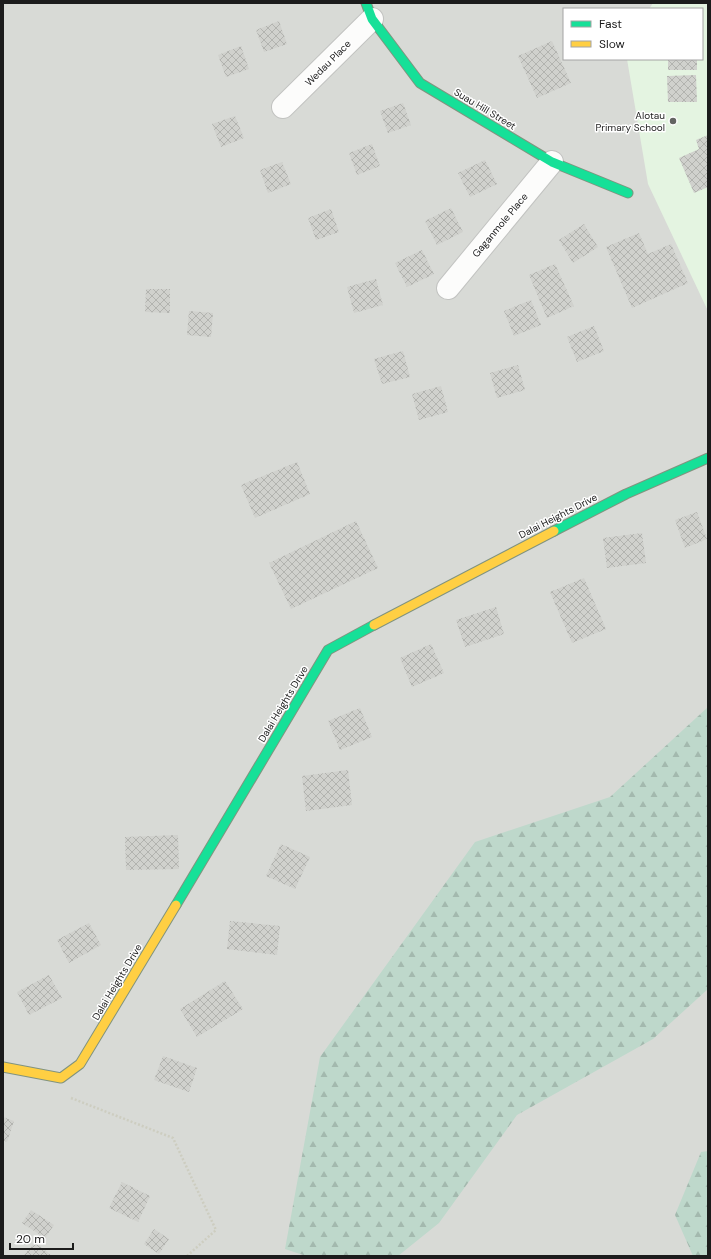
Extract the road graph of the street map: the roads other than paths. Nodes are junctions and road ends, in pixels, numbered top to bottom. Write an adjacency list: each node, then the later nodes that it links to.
1 (369, 11): 2 (street, Wedau Place); 3 (street, Suau Hill Street)
2 (283, 107)
3 (552, 162): 4 (street, Suau Hill Street); 5 (street, Gaganmole Place)
4 (628, 193)
5 (448, 288)
6 (708, 458): 7 (street, Dalai Heights Drive)
7 (3, 1067)

